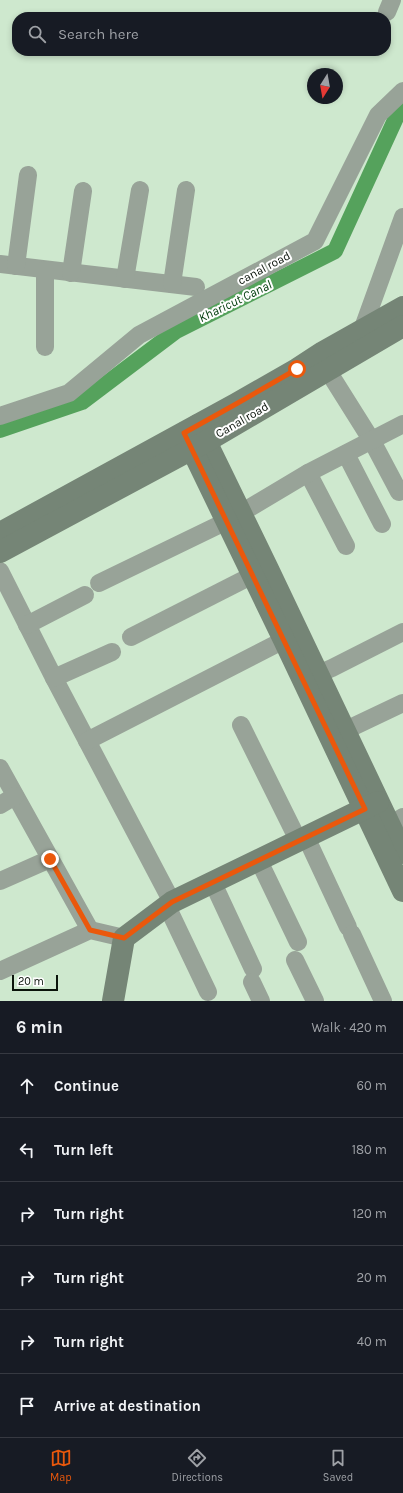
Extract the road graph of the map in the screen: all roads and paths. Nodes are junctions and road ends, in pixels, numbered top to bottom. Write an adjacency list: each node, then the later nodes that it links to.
1 (403, 91): 19 (street, canal road)
2 (28, 175): 7 (street)
3 (140, 190): 10 (street)
4 (186, 190): 11 (street)
5 (83, 191): 9 (street)
6 (403, 217): 15 (street)
7 (8, 265): 8 (street)
8 (45, 270): 9 (street); 16 (street)
9 (71, 273): 10 (street)
10 (125, 279): 11 (street)
11 (172, 284): 12 (street)
12 (196, 287)
13 (403, 307): 15 (street)
14 (403, 326): 17 (street, Canal road)
15 (363, 329): 17 (street); 21 (street)
16 (44, 347)
17 (354, 354): 18 (street, Canal road)
18 (328, 371): 21 (street, Canal road); 22 (street)
19 (0, 416)
20 (403, 424): 22 (street)
21 (195, 437): 26 (street); 28 (street); 30 (street, Canal road)
22 (372, 441): 23 (street); 25 (street)
23 (346, 454): 24 (street); 27 (street)
24 (308, 473): 26 (street); 29 (street)
25 (403, 490)
26 (234, 517): 32 (street); 33 (street); 40 (street)
27 (382, 524)
28 (0, 533)
29 (346, 546)
30 (0, 552)
31 (0, 571): 35 (street)
32 (253, 575): 37 (street); 38 (street)
33 (99, 583)
34 (85, 595): 35 (street)
35 (28, 625): 41 (street)
36 (403, 632): 40 (street)
37 (131, 636)
38 (284, 640): 45 (street); 49 (street)
39 (112, 652): 41 (street)
40 (318, 674): 44 (street)
41 (54, 678): 45 (street)
42 (403, 703): 44 (street)
43 (241, 724): 51 (street)
44 (344, 731): 49 (street)
45 (87, 741): 58 (street)
46 (0, 768): 47 (street)
47 (16, 796): 48 (street); 53 (street)
48 (0, 805)
49 (372, 806): 50 (street); 51 (street)
50 (389, 825): 52 (street); 57 (street)
51 (302, 839): 54 (street); 68 (street)
52 (403, 853)
53 (50, 859): 55 (street); 59 (street)
54 (259, 861): 56 (street); 61 (street)
55 (0, 881)
56 (213, 884): 58 (street); 66 (street)
57 (403, 891)
58 (170, 904): 60 (street); 64 (street)
59 (90, 930): 60 (street); 63 (street)
60 (124, 938): 65 (street)
61 (298, 942)
62 (295, 960): 67 (street)
63 (0, 971)
64 (208, 992)
65 (113, 1001)
66 (261, 1001)
67 (315, 1001)
68 (383, 1001)

